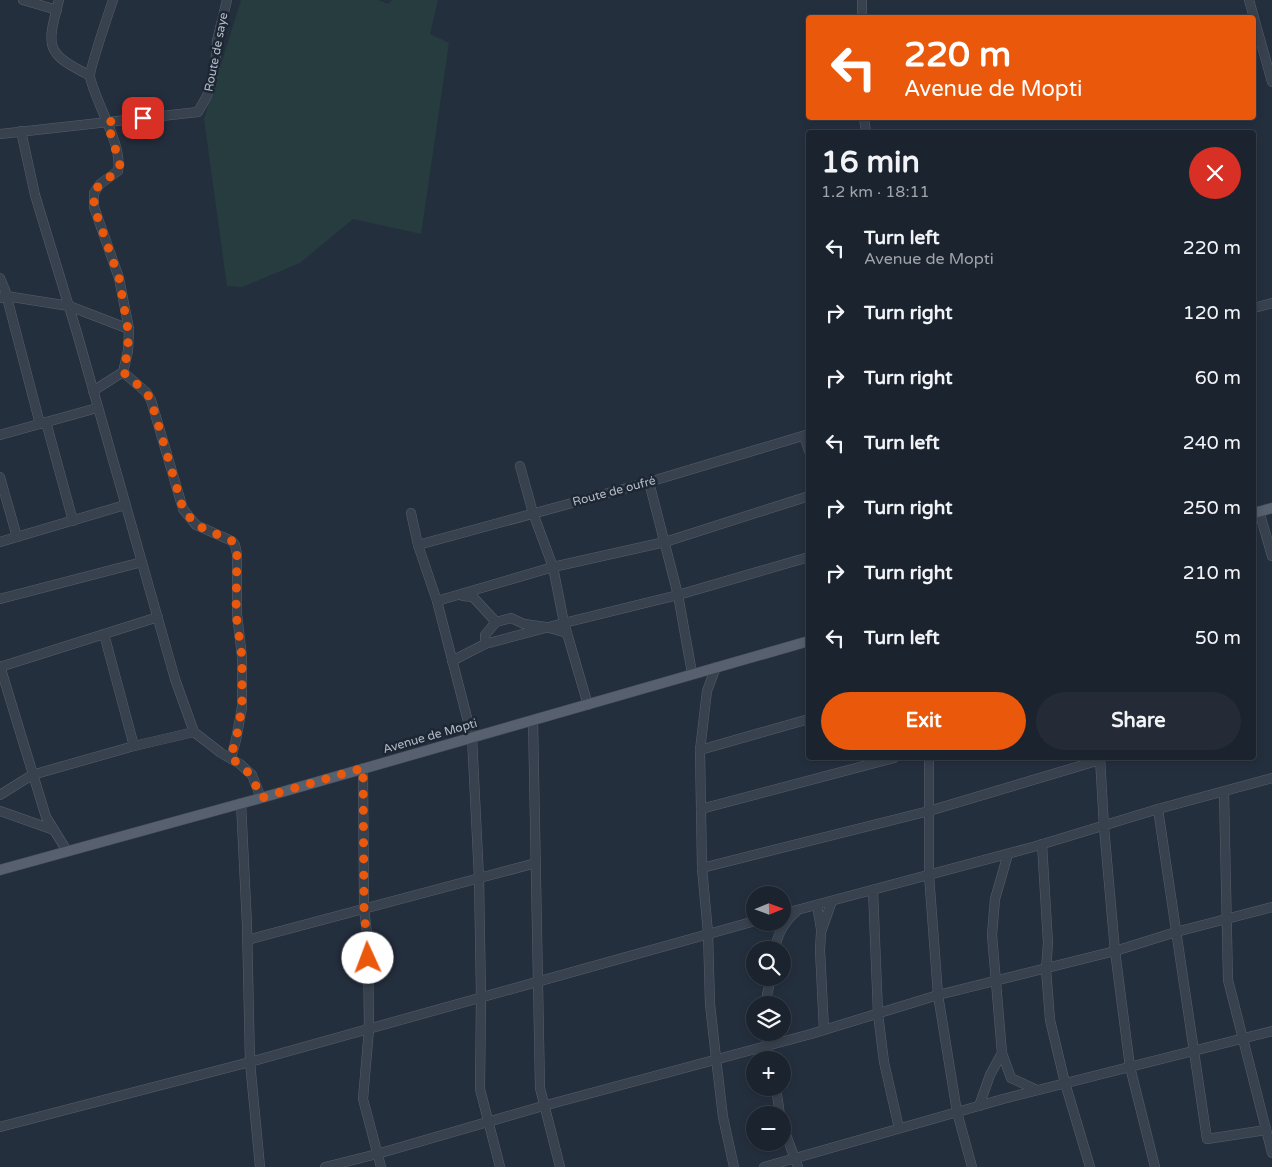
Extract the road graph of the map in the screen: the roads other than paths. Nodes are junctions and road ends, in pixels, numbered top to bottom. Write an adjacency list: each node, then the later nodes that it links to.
1 (23, 0): 7 (street)
2 (59, 0): 7 (street)
3 (113, 0): 11 (street)
4 (227, 0): 13 (street, Route de saye)
5 (862, 0): 8 (street)
6 (1249, 0): 9 (street)
7 (57, 10): 11 (street)
8 (862, 15)
9 (1253, 15)
10 (1256, 25): 12 (street)
11 (89, 75): 13 (street)
12 (1272, 82)
13 (107, 122): 14 (street, Route de saye); 21 (street)
14 (21, 131): 15 (street, Route de saye); 19 (street)
15 (0, 134)
16 (0, 278): 17 (street)
17 (3, 297): 19 (street); 25 (street)
18 (1272, 302): 20 (street)
19 (69, 306): 21 (street); 23 (street)
20 (1256, 307)
21 (128, 330): 22 (street)
22 (123, 372): 23 (street); 69 (street)
23 (93, 391): 24 (street)
24 (97, 408): 25 (street); 32 (street)
25 (43, 423): 26 (street); 37 (street)
26 (0, 435)
27 (806, 435): 30 (street, Route de oufré)
28 (520, 466): 36 (street)
29 (0, 477): 38 (street)
30 (649, 482): 36 (street, Route de oufré); 40 (street)
31 (806, 497): 40 (street)
32 (125, 505): 37 (street); 44 (street)
33 (1272, 508): 34 (main road)
34 (1256, 512): 42 (street)
35 (411, 513): 41 (street)
36 (534, 513): 41 (street, Route de oufré); 45 (street)
37 (72, 521): 38 (street)
38 (17, 537): 39 (street)
39 (0, 542)
40 (665, 542): 45 (street); 47 (street)
41 (418, 545): 49 (street)
42 (1272, 556)
43 (806, 558): 47 (street)
44 (142, 562): 48 (street); 50 (street)
45 (553, 567): 46 (street); 52 (street)
46 (458, 595): 49 (street); 51 (street)
47 (678, 595): 52 (street); 61 (street)
48 (0, 599)
49 (437, 602): 58 (street)
50 (158, 618): 55 (street); 65 (street)
51 (496, 622): 53 (street); 57 (street)
52 (564, 623): 53 (street); 54 (street)
53 (546, 627): 54 (street); 57 (street)
54 (567, 633): 62 (street)
55 (104, 634): 59 (street); 67 (street)
56 (806, 642): 60 (main road, Avenue de Mopti)
57 (484, 644): 58 (street)
58 (452, 661): 66 (street)
59 (0, 666): 75 (street)
60 (716, 667): 61 (main road, Avenue de Mopti); 68 (street)
61 (692, 673): 62 (main road, Avenue de Mopti)
62 (588, 705): 63 (main road, Avenue de Mopti)
63 (533, 720): 66 (main road, Avenue de Mopti); 90 (street)
64 (806, 720): 68 (street)
65 (194, 732): 67 (street); 69 (street)
66 (472, 737): 74 (main road, Avenue de Mopti); 94 (street)
67 (134, 746): 75 (street)
68 (700, 750): 81 (street)
69 (230, 758): 79 (street)
70 (886, 760): 81 (street)
71 (930, 760): 83 (street)
72 (1097, 760): 83 (street)
73 (1100, 760): 85 (street)
74 (363, 768): 79 (main road, Avenue de Mopti); 99 (street)
75 (32, 774): 78 (street); 86 (street)
76 (1272, 778): 77 (street)
77 (1224, 792): 82 (street); 102 (street)
78 (0, 795)
79 (261, 798): 80 (main road, Avenue de Mopti)
80 (241, 803): 88 (main road, Avenue de Mopti); 107 (street)
81 (701, 809): 91 (street)
82 (1158, 809): 85 (street); 105 (street)
83 (929, 810): 91 (street); 93 (street)
84 (0, 811): 86 (street)
85 (1104, 827): 87 (street); 109 (street)
86 (54, 830): 88 (street)
87 (1042, 844): 89 (street); 110 (street)
88 (68, 851): 92 (main road, Avenue de Mopti)
89 (1008, 854): 93 (street); 111 (street)
90 (536, 862): 94 (street); 112 (street)
91 (702, 868): 106 (street)
92 (0, 870)
93 (929, 875): 95 (street); 113 (street)
94 (479, 878): 99 (street); 114 (street)
95 (873, 890): 96 (street); 115 (street)
96 (832, 901): 97 (street); 104 (street)
97 (817, 905): 100 (street); 104 (street)
98 (1272, 907): 102 (street)
99 (364, 908): 107 (street); 116 (street)
100 (799, 910): 101 (street); 108 (street)
101 (791, 912)
102 (1228, 917): 105 (street); 119 (street)
103 (746, 923): 106 (street)
104 (822, 932): 117 (street)
105 (1176, 932): 109 (street); 123 (street)
106 (708, 933): 112 (street); 125 (street)
107 (247, 940): 126 (street)
108 (776, 941)
109 (1115, 952): 110 (street); 127 (street)
110 (1046, 969): 111 (street); 128 (street)
111 (996, 981): 113 (street); 124 (street)
112 (538, 982): 114 (street); 130 (street)
113 (938, 995): 115 (street); 132 (street)
114 (481, 997): 116 (street); 133 (street)
115 (878, 1014): 117 (street); 135 (street)
116 (369, 1028): 126 (street); 138 (street)
117 (824, 1030): 121 (street)
118 (1272, 1031): 119 (street)
119 (1243, 1040): 123 (street); 136 (street)
120 (767, 1041): 121 (street)
121 (767, 1045): 122 (street); 125 (street)
122 (768, 1051)
123 (1194, 1051): 127 (street); 136 (street)
124 (1002, 1053): 129 (street); 131 (street)
125 (716, 1058): 130 (street); 146 (street)
126 (250, 1062): 134 (street); 141 (street)
127 (1130, 1067): 128 (street); 150 (street)
128 (1064, 1084): 129 (street); 149 (street)
129 (1037, 1090): 131 (street)
130 (543, 1106): 133 (street); 145 (street)
131 (979, 1106): 132 (street)
132 (957, 1112): 135 (street); 148 (street)
133 (488, 1122): 138 (street); 144 (street)
134 (0, 1127)
135 (899, 1128): 140 (street)
136 (1266, 1130): 139 (street)
137 (791, 1149): 140 (street)
138 (377, 1154): 142 (street); 143 (street)
139 (1272, 1154)
140 (796, 1163): 147 (street)
141 (260, 1167)
142 (325, 1167)
143 (381, 1167)
144 (500, 1167)
145 (560, 1167)
146 (734, 1167)
147 (764, 1167)
148 (972, 1167)
149 (1090, 1167)
150 (1155, 1167)

